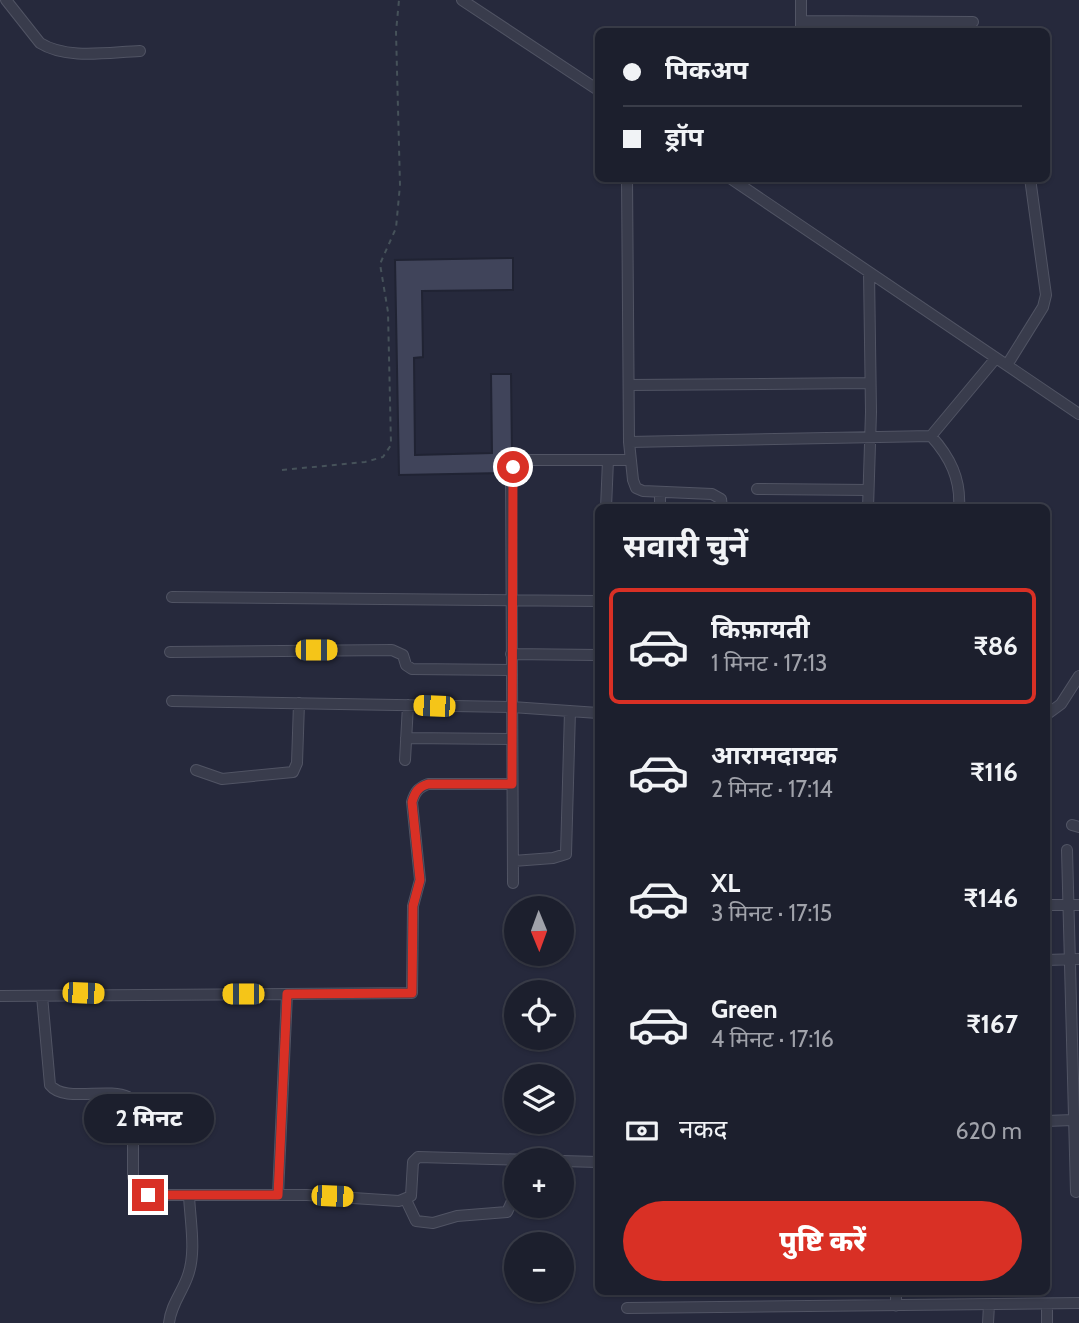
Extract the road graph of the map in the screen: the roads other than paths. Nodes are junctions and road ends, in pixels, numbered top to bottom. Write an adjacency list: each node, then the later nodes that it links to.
1 (6, 0): 6 (street)
2 (462, 0): 7 (street)
3 (801, 0): 5 (street)
4 (973, 22): 5 (street)
5 (801, 26)
6 (139, 51)
7 (595, 88)
8 (627, 182): 15 (street)
9 (738, 182): 11 (street)
10 (1031, 182): 13 (street)
11 (869, 272): 12 (street); 14 (street)
12 (996, 358): 13 (street); 17 (street)
13 (1006, 365): 16 (street)
14 (870, 383): 15 (street); 18 (street)
15 (629, 385): 19 (street)
16 (1079, 414)
17 (932, 436): 18 (street); 29 (street)
18 (870, 438): 19 (street); 23 (street)
19 (629, 442): 21 (street)
20 (608, 460): 21 (street); 25 (street); 31 (street)
21 (630, 460): 24 (street)
22 (757, 489): 23 (street)
23 (869, 491): 28 (street)
24 (660, 492): 26 (street); 27 (street)
25 (606, 504)
26 (660, 504)
27 (722, 504)
28 (868, 504)
29 (960, 504)
30 (172, 597): 31 (street)
31 (511, 599): 32 (street); 34 (street)
32 (595, 601)
33 (170, 652): 36 (street)
34 (511, 654): 35 (street); 36 (street)
35 (595, 655)
36 (512, 670): 41 (street)
37 (1079, 676): 43 (street)
38 (173, 701): 39 (street)
39 (299, 703): 40 (street); 48 (street)
40 (408, 705): 41 (street); 45 (street)
41 (512, 707): 42 (street); 46 (street)
42 (570, 711): 44 (street); 51 (street)
43 (1050, 712)
44 (595, 713)
45 (406, 738): 46 (street); 47 (street)
46 (512, 739): 49 (street)
47 (405, 760)
48 (196, 771)
49 (512, 784): 51 (street); 58 (street)
50 (1067, 850): 52 (street)
51 (513, 860): 53 (street)
52 (1074, 867): 55 (street)
53 (513, 883)
54 (1050, 905): 55 (street)
55 (1074, 905): 56 (street)
56 (1074, 959): 57 (street); 61 (street)
57 (1050, 960)
58 (287, 994): 60 (street); 68 (street)
59 (0, 996): 60 (street)
60 (42, 996): 67 (street)
61 (1073, 1120): 62 (street); 66 (street)
62 (1050, 1121)
63 (504, 1160): 69 (street)
64 (574, 1161): 65 (street)
65 (595, 1162)
66 (1076, 1192)
67 (189, 1195): 68 (street); 77 (street)
68 (278, 1195): 69 (street)
69 (406, 1200): 70 (street)
70 (504, 1213)
71 (896, 1295): 75 (street)
72 (1079, 1303): 74 (street)
73 (989, 1304): 74 (street); 75 (street); 78 (street)
74 (1047, 1304): 79 (street)
75 (896, 1306): 76 (street)
76 (628, 1308)
77 (169, 1323)
78 (988, 1323)
79 (1047, 1323)

